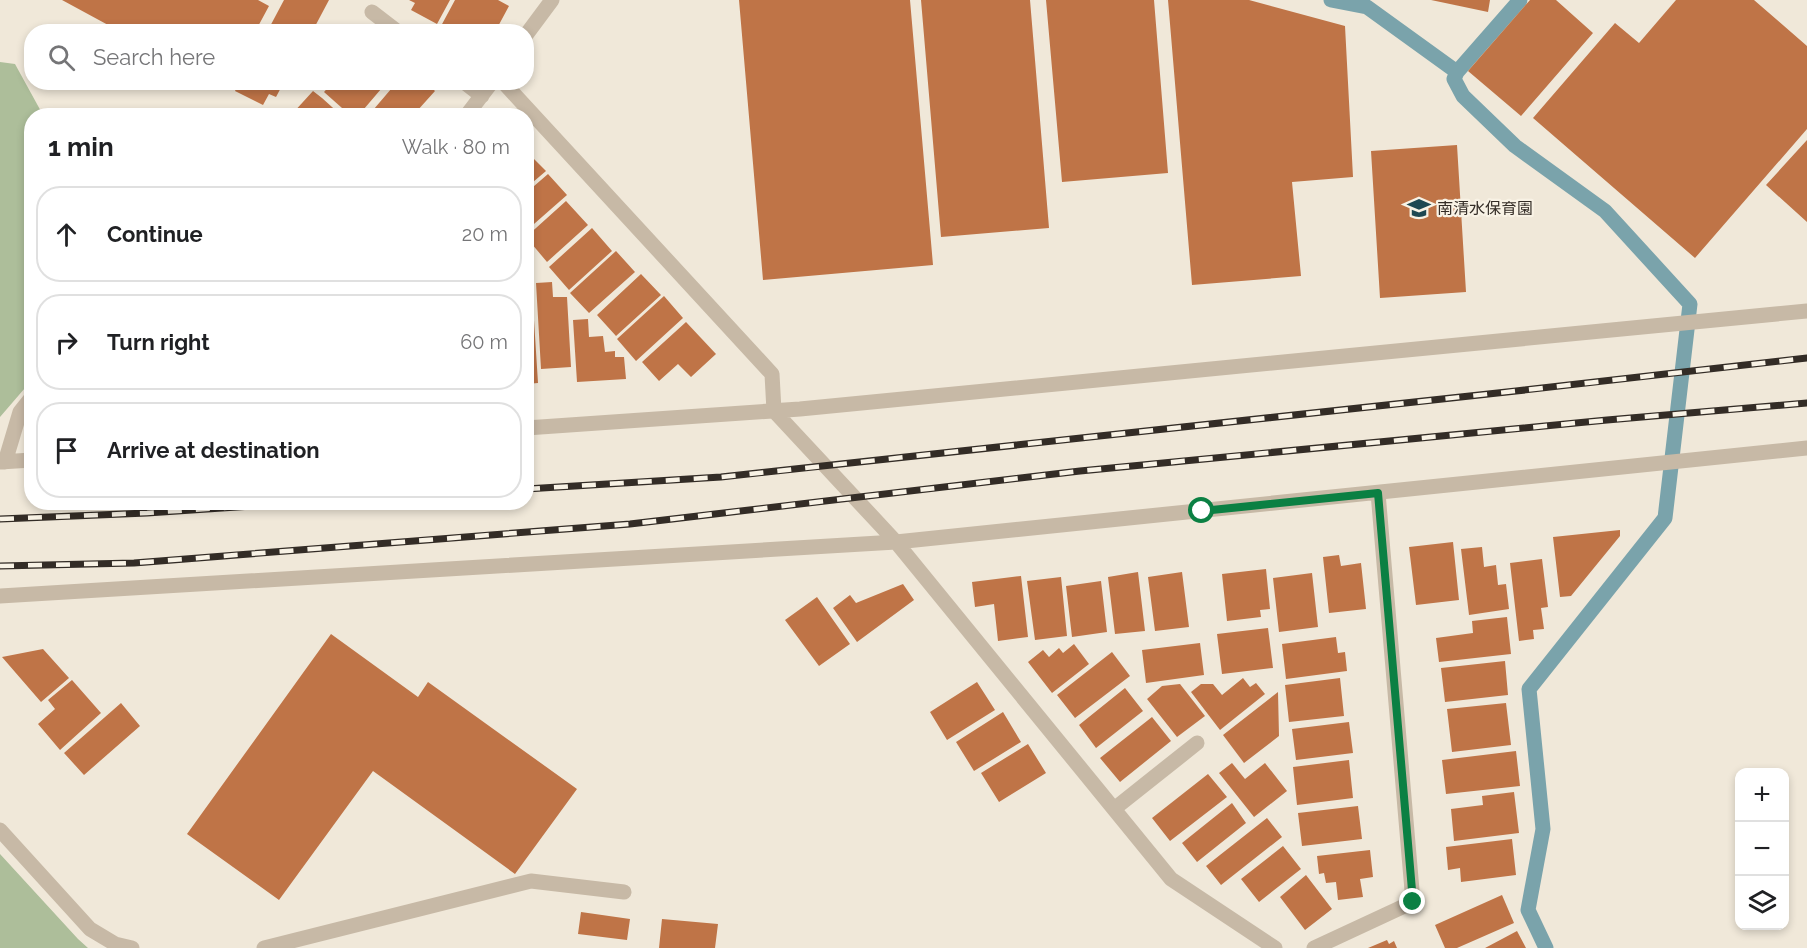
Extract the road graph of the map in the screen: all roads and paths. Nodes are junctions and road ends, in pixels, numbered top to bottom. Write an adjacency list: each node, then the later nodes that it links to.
1 (552, 0): 4 (street)
2 (372, 12): 3 (street)
3 (388, 24)
4 (534, 24)
5 (474, 90): 8 (street)
6 (486, 90): 8 (street)
7 (510, 90): 10 (street)
8 (482, 96): 9 (street)
9 (472, 108)
10 (527, 108)
11 (534, 116): 14 (street)
12 (1807, 311): 14 (street)
13 (24, 407): 18 (street)
14 (774, 411): 15 (street); 20 (street)
15 (534, 427)
16 (1807, 448): 19 (street)
17 (24, 461): 18 (street)
18 (3, 462)
19 (1378, 493): 20 (street); 29 (street)
20 (896, 543): 21 (street); 23 (street)
21 (0, 596)
22 (1197, 743): 23 (street)
23 (1114, 809): 28 (street)
24 (0, 830): 26 (street)
25 (624, 891): 27 (street)
26 (132, 948)
27 (264, 948)
28 (1275, 948)
29 (1314, 948)

